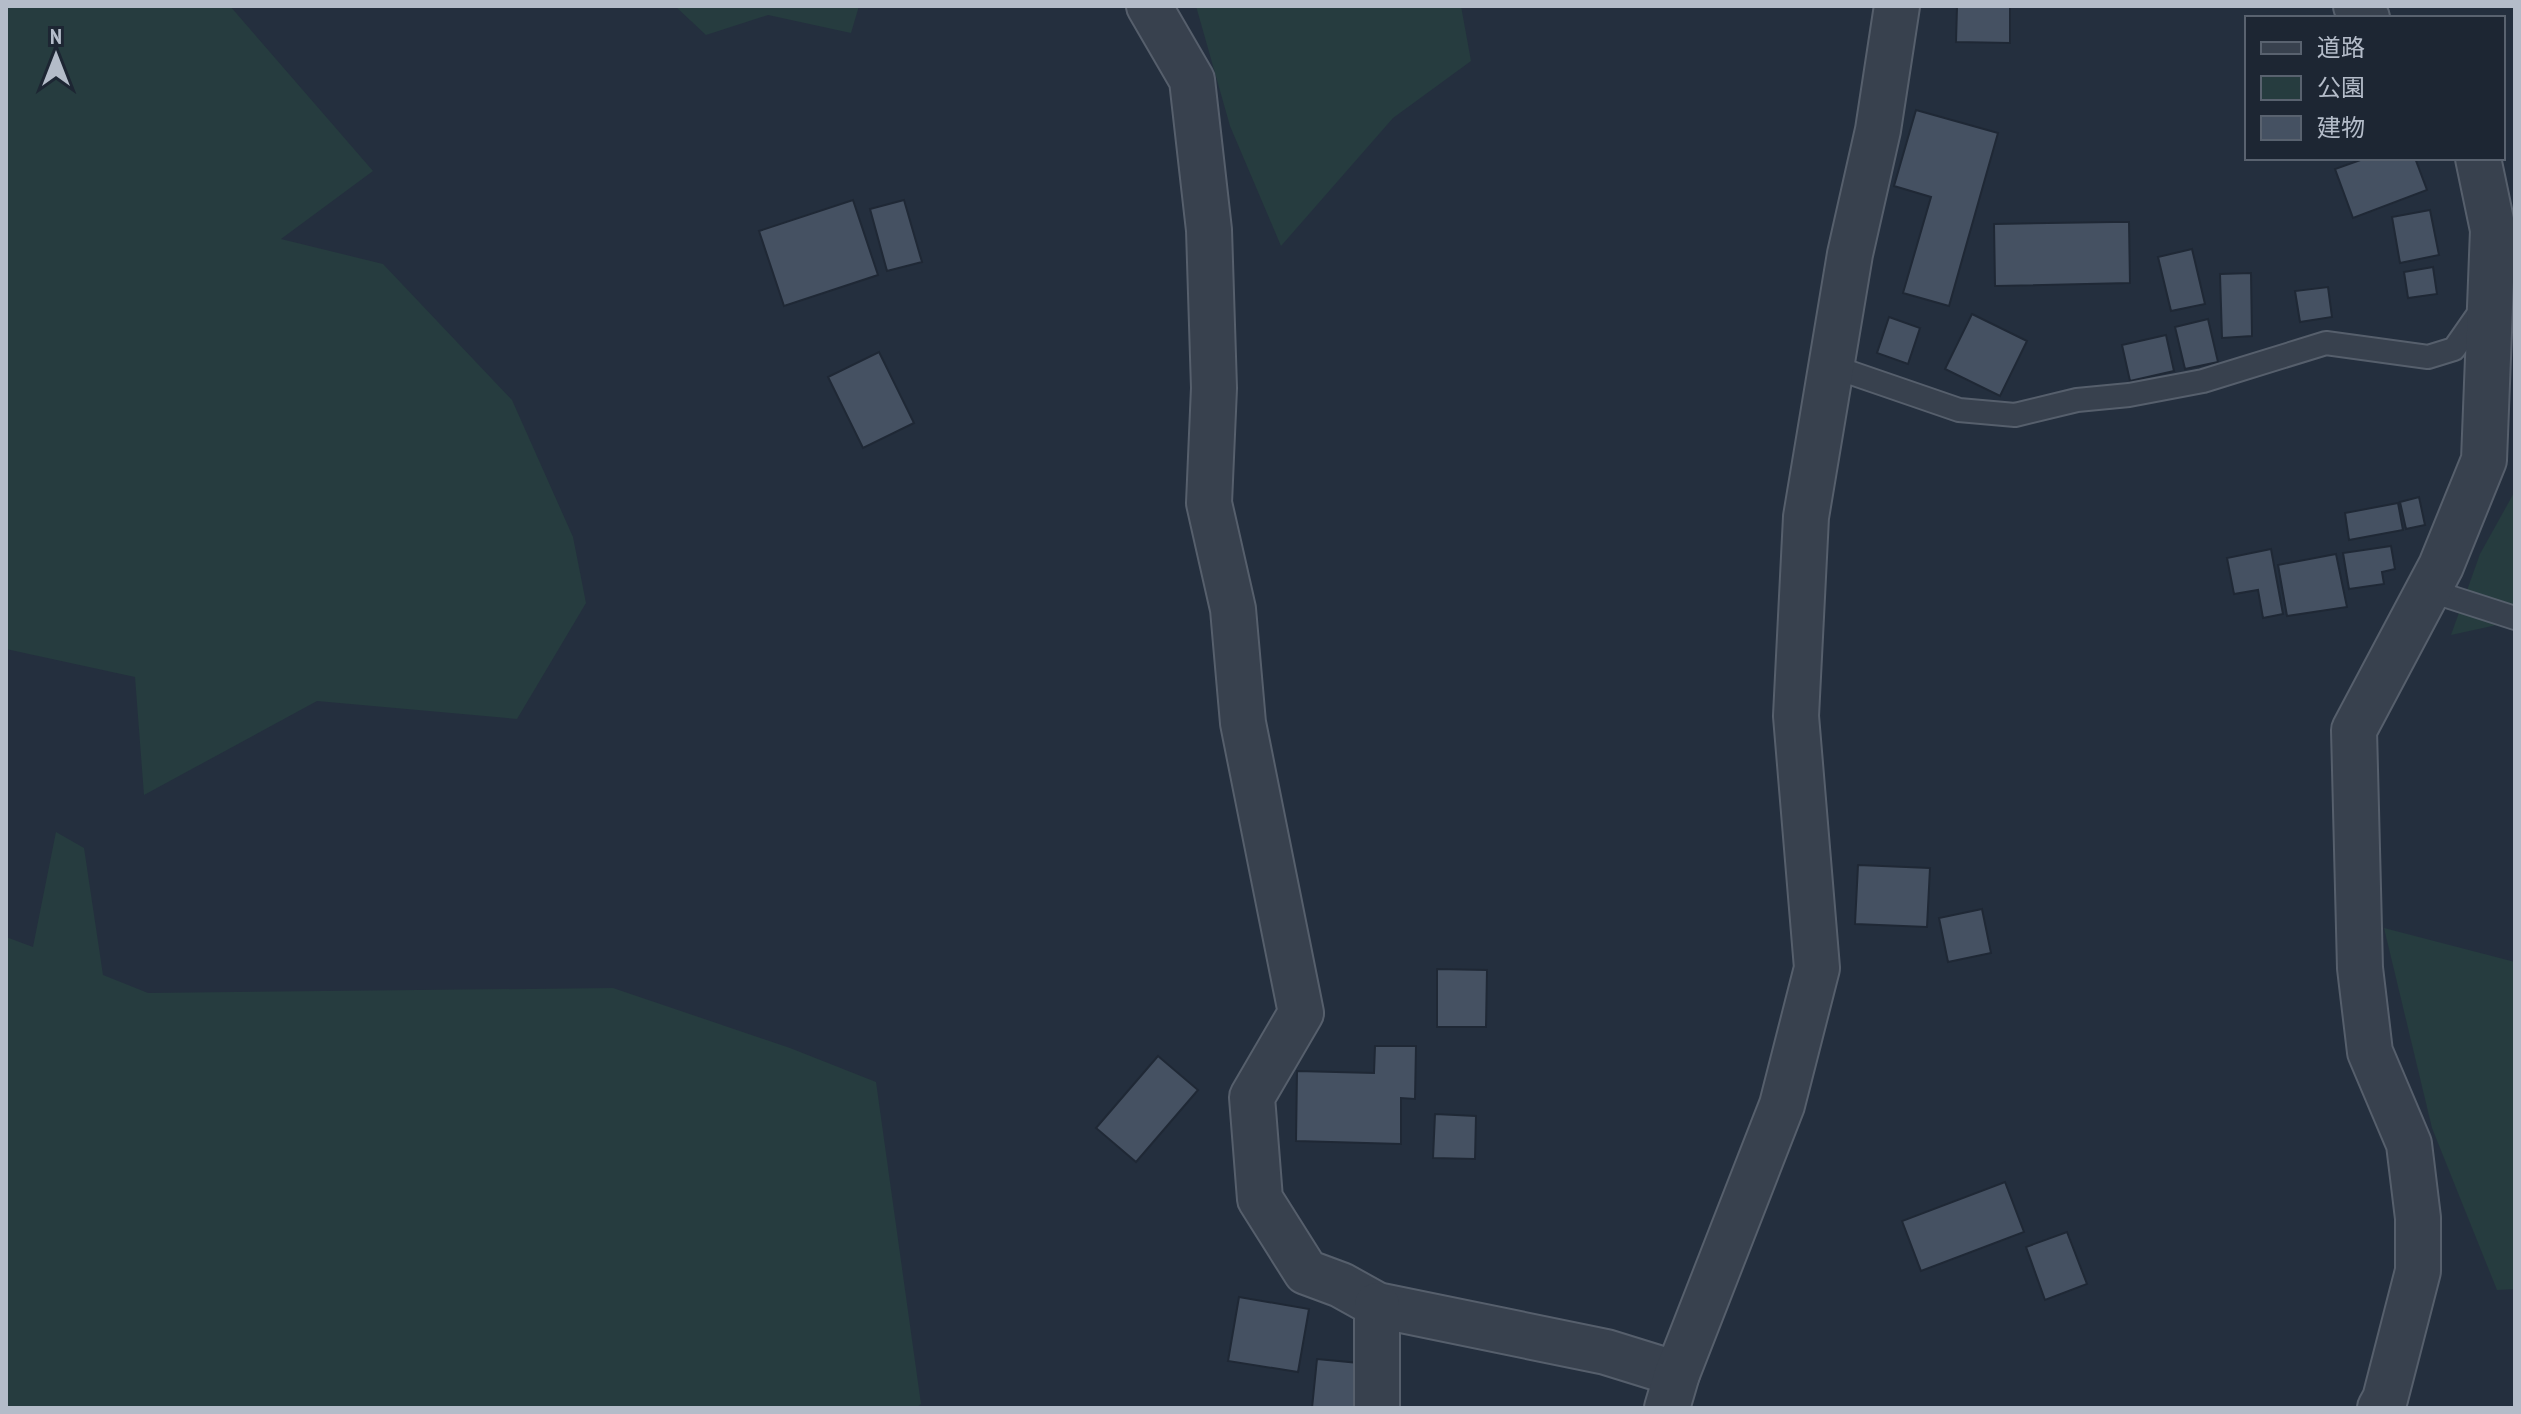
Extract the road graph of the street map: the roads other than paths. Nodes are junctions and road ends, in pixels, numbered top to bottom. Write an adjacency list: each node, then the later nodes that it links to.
1 (1149, 6): 8 (street)
2 (1897, 6): 5 (street)
3 (2478, 160): 4 (street)
4 (2490, 297): 5 (lane); 6 (street)
5 (1831, 366): 9 (street)
6 (2428, 590): 7 (lane); 11 (street)
7 (2515, 618)
8 (1377, 1305): 9 (street); 10 (street)
9 (1672, 1391)
10 (1377, 1408)
11 (2380, 1408)

